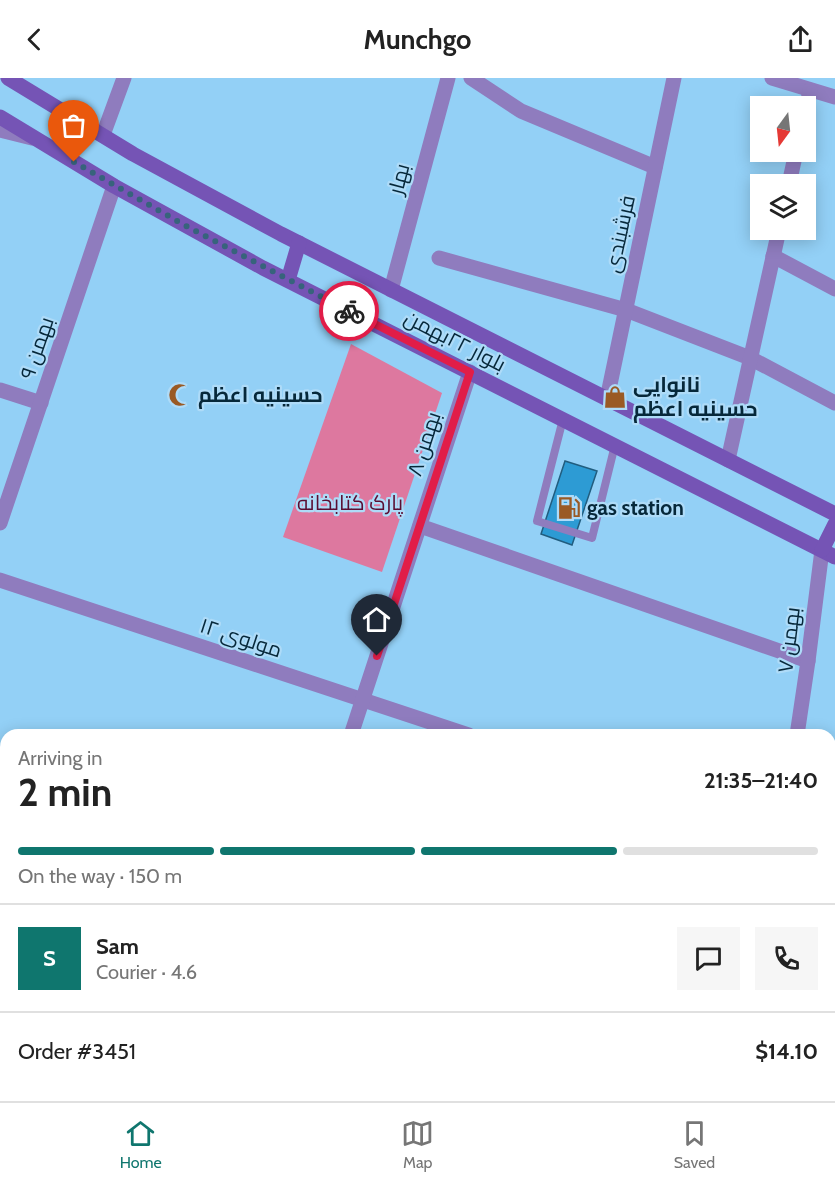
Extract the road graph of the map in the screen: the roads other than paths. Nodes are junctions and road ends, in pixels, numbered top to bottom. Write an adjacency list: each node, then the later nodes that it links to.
1 (8, 78): 13 (main road, بلوار ۲۲بهمن)
2 (124, 78): 13 (street)
3 (448, 78): 23 (street, بهار)
4 (471, 78): 15 (street)
5 (674, 78): 15 (street, فرشبندی)
6 (772, 78): 7 (street)
7 (794, 81): 8 (street)
8 (810, 90): 9 (street); 10 (street)
9 (809, 96)
10 (835, 97)
11 (0, 117): 14 (main road, بلوار ۲۲بهمن)
12 (0, 130): 14 (street)
13 (103, 135): 18 (main road, بلوار ۲۲بهمن)
14 (35, 139): 16 (main road, بلوار ۲۲بهمن)
15 (655, 167): 24 (street, فرشبندی)
16 (114, 186): 21 (main road, بلوار ۲۲بهمن); 29 (street, بهمن ۹)
17 (777, 240): 19 (street)
18 (298, 243): 21 (main road); 23 (main road, بلوار ۲۲بهمن)
19 (773, 256): 22 (street); 25 (street)
20 (439, 258): 24 (street)
21 (288, 280): 26 (main road, بلوار ۲۲بهمن)
22 (835, 289)
23 (391, 290): 28 (main road, بلوار ۲۲بهمن)
24 (626, 310): 25 (street); 28 (street, فرشبندی)
25 (750, 358): 30 (street); 33 (street)
26 (470, 372): 31 (main road, بلوار ۲۲بهمن); 37 (street, بهمن ۸)
27 (0, 390): 29 (street)
28 (607, 399): 33 (main road, بلوار ۲۲بهمن)
29 (41, 403): 35 (street, بهمن ۹)
30 (835, 403)
31 (562, 419): 32 (main road, بلوار ۲۲بهمن); 32 (lane)
32 (615, 445): 38 (main road, بلوار ۲۲بهمن)
33 (728, 460): 34 (main road, بلوار ۲۲بهمن)
34 (835, 514)
35 (0, 523)
36 (835, 524): 38 (main road)
37 (420, 526): 40 (street); 41 (street, بهمن ۸)
38 (828, 553): 40 (street, بهمن ۷)
39 (0, 580): 41 (street, مولوی ۱۲)
40 (808, 661): 44 (street, بهمن ۷)
41 (363, 700): 42 (street, بهمن ۸); 43 (street, مولوی ۱۲)
42 (353, 729)
43 (451, 729)
44 (798, 729)

